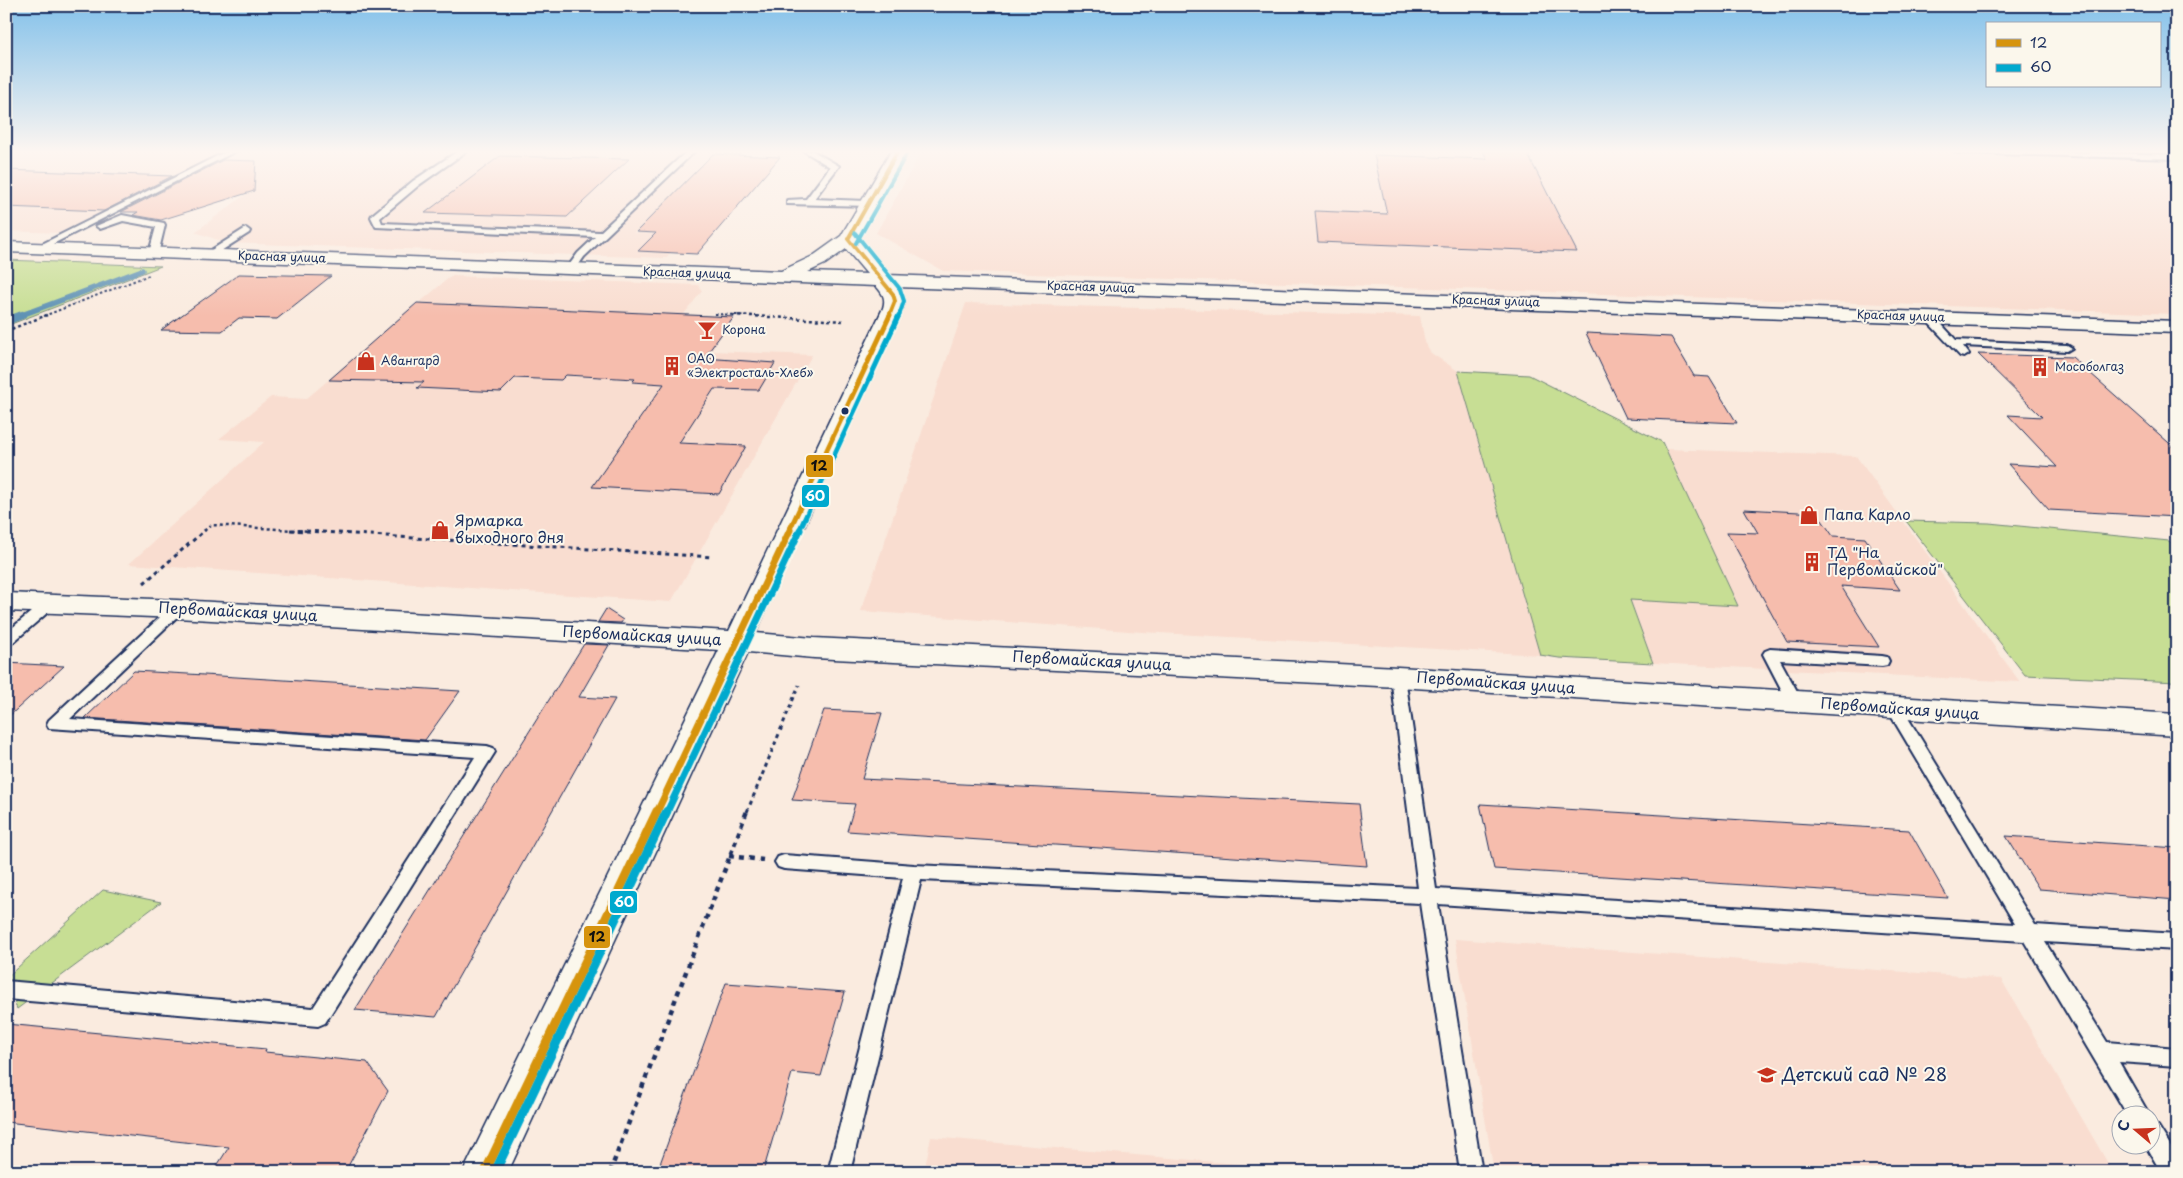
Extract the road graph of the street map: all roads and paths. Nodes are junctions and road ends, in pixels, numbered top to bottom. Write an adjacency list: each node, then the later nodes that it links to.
1 (122, 206): 9 (lane)
2 (387, 206): 6 (lane)
3 (633, 206): 6 (lane)
4 (866, 206): 7 (main road)
5 (246, 231): 11 (lane)
6 (602, 235): 12 (lane)
7 (848, 239): 14 (main road); 15 (main road)
8 (6, 247): 9 (main road, Красная улица)
9 (38, 248): 10 (main road, Красная улица); 10 (lane)
10 (155, 252): 11 (main road, Красная улица)
11 (210, 254): 12 (main road, Красная улица)
12 (572, 268): 14 (main road, Красная улица)
13 (155, 273): 20 (path)
14 (784, 277): 15 (main road, Красная улица)
15 (882, 280): 17 (main road, Красная улица); 30 (main road)
16 (715, 314): 18 (path)
17 (1929, 317): 19 (main road, Красная улица); 21 (lane)
18 (845, 320)
19 (2177, 326)
20 (6, 331)
21 (1954, 344): 22 (lane); 23 (lane)
22 (2067, 348)
23 (1964, 354)
24 (713, 557): 27 (path)
25 (6, 602): 26 (main road, Первомайская улица)
26 (49, 604): 27 (main road, Первомайская улица); 29 (lane)
27 (117, 607): 28 (main road, Первомайская улица)
28 (177, 608): 30 (main road, Первомайская улица); 43 (lane)
29 (6, 641)
30 (738, 641): 32 (main road, Первомайская улица); 48 (main road)
31 (1882, 662): 34 (lane)
32 (1398, 677): 34 (main road, Первомайская улица); 40 (lane)
33 (799, 685): 37 (path)
34 (1795, 702): 35 (main road, Первомайская улица)
35 (1895, 709): 36 (main road, Первомайская улица); 41 (lane)
36 (2177, 725)
37 (729, 856): 38 (path); 49 (path)
38 (784, 862): 39 (lane)
39 (914, 872): 40 (lane); 50 (lane)
40 (1428, 896): 41 (lane); 51 (lane)
41 (2031, 934): 42 (lane); 44 (lane)
42 (2177, 942)
43 (6, 990)
44 (2100, 1050): 45 (lane); 46 (lane)
45 (2177, 1057)
46 (2134, 1106)
47 (2160, 1150): 52 (lane)
48 (485, 1172)
49 (610, 1172)
50 (838, 1172)
51 (1471, 1172)
52 (2174, 1172)

